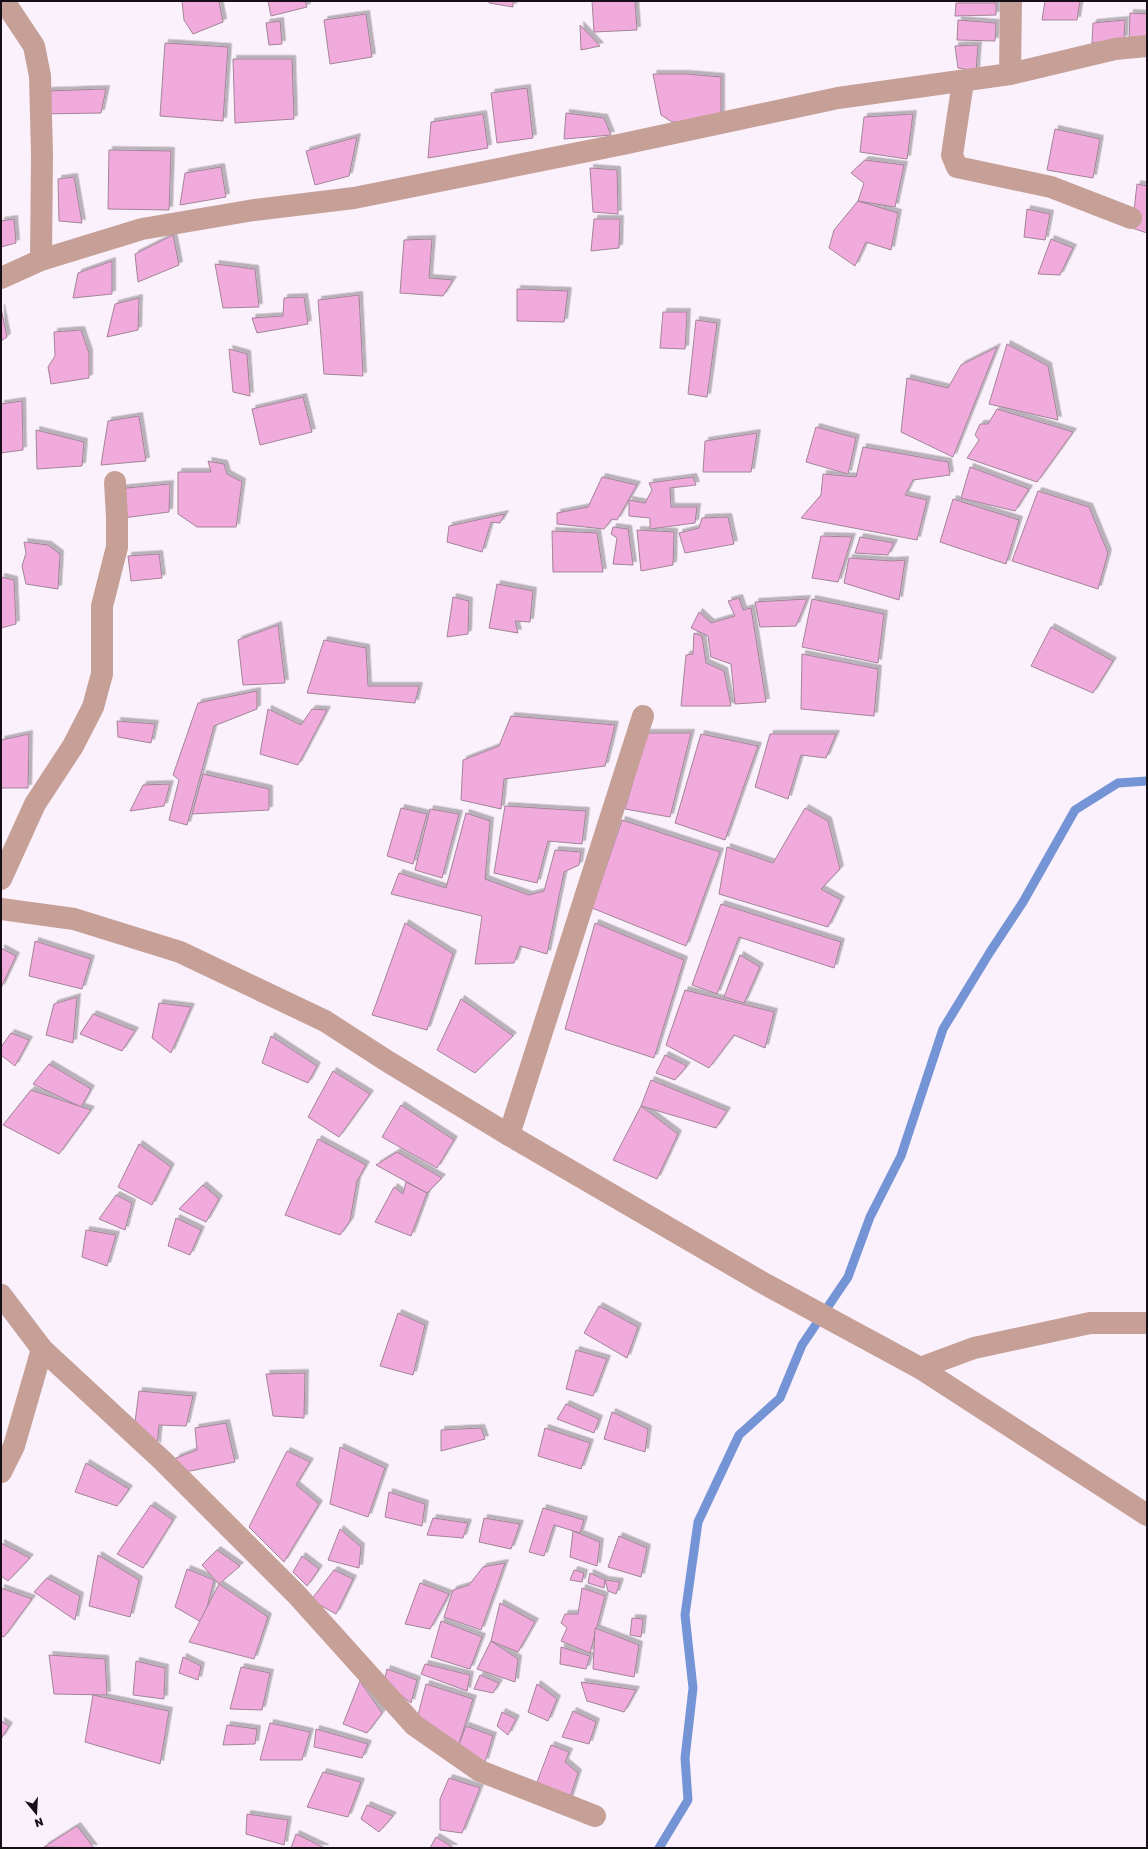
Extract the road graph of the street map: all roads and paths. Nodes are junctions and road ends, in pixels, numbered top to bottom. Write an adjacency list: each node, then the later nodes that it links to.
1 (2, 1): 7 (street)
2 (1011, 1): 4 (street)
3 (1147, 46): 4 (street)
4 (1010, 74): 5 (street)
5 (963, 82): 6 (street); 7 (street)
6 (1132, 218)
7 (41, 260): 8 (street)
8 (1, 278)
9 (115, 482): 11 (street)
10 (643, 716): 13 (street)
11 (1, 879)
12 (1, 909): 13 (street)
13 (509, 1135): 17 (street)
14 (1, 1295): 16 (street)
15 (1147, 1322): 17 (street)
16 (42, 1349): 18 (street); 20 (street)
17 (920, 1368): 19 (street)
18 (1, 1472)
19 (1147, 1515)
20 (595, 1816)

